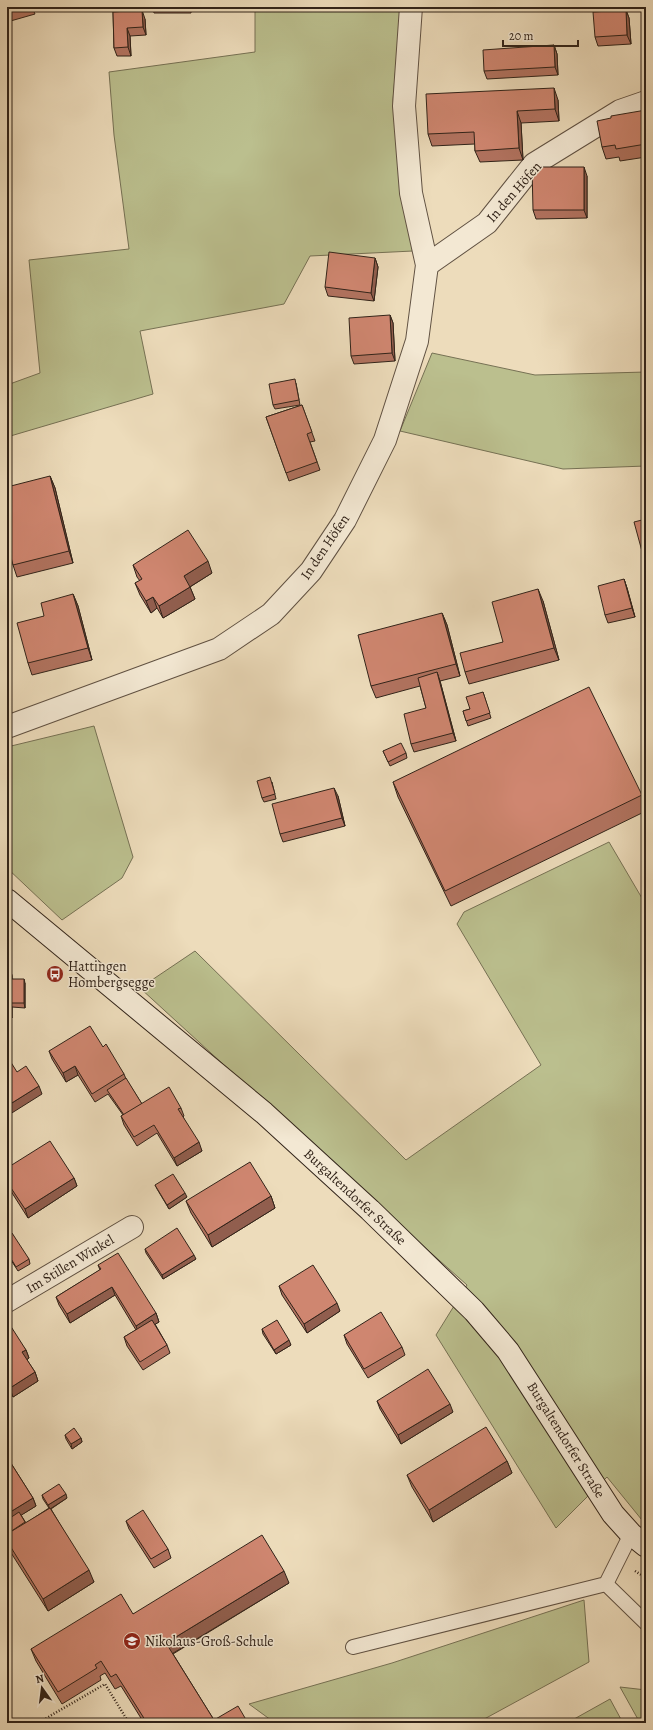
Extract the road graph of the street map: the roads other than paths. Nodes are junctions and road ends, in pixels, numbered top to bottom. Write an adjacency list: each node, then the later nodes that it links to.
1 (411, 7): 3 (street, In den Höfen)
2 (646, 102): 3 (street, In den Höfen)
3 (427, 265): 4 (street, In den Höfen)
4 (7, 727)
5 (7, 900): 8 (street, Burgaltendorfer Straße)
6 (132, 1227): 7 (street, Im Stillen Winkel)
7 (7, 1301)
8 (638, 1540): 9 (lane)
9 (606, 1584): 10 (lane); 11 (lane)
10 (646, 1623)
11 (353, 1647)

